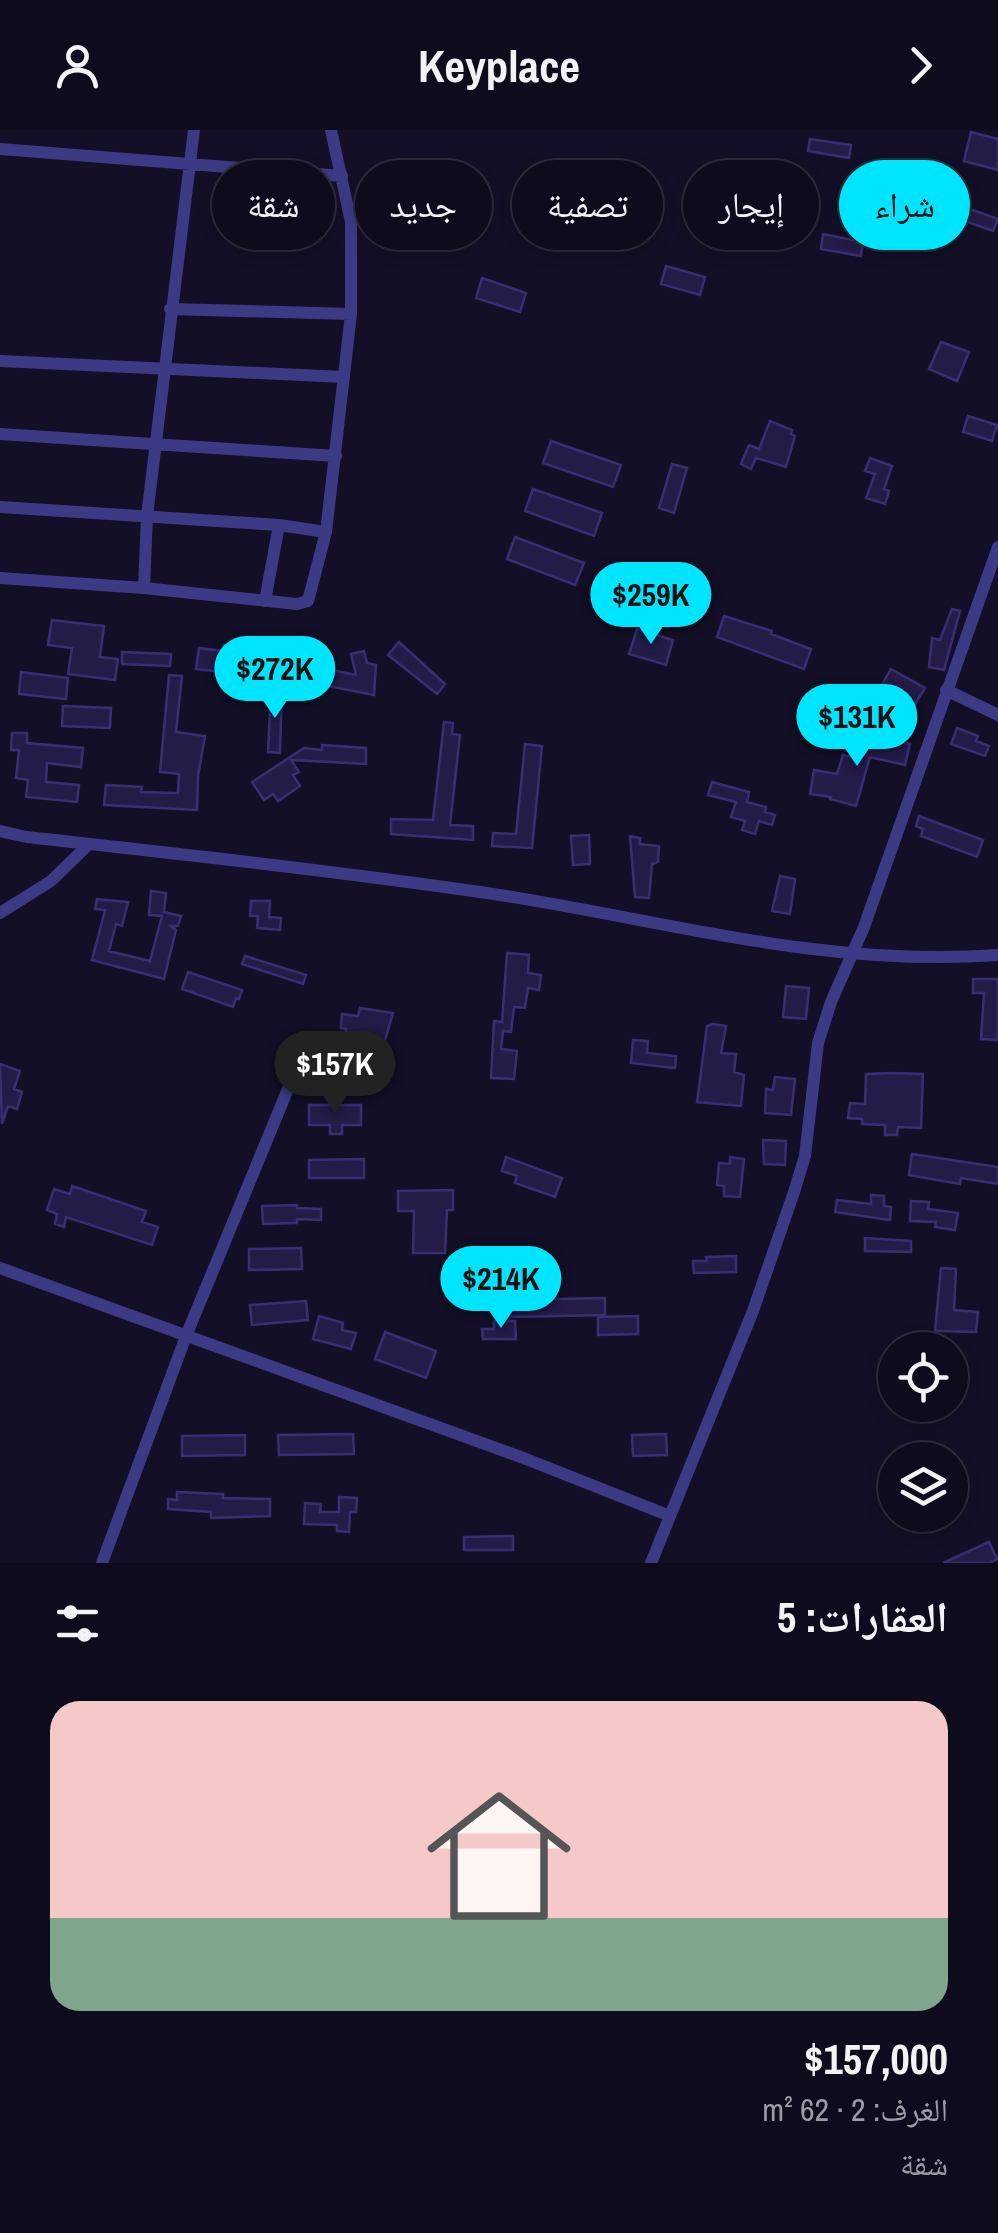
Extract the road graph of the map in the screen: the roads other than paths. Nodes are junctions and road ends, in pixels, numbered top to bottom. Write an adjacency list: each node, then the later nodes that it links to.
1 (194, 130): 4 (street)
2 (331, 130): 5 (street)
3 (0, 149): 4 (street)
4 (189, 165): 5 (street); 6 (street)
5 (342, 176): 7 (street)
6 (170, 309): 7 (street); 9 (street)
7 (351, 314): 10 (street)
8 (0, 361): 9 (street)
9 (164, 368): 10 (street); 12 (street)
10 (344, 377): 13 (street)
11 (0, 434): 12 (street)
12 (156, 444): 13 (street); 15 (street)
13 (336, 456): 17 (street)
14 (0, 507): 15 (street)
15 (147, 516): 16 (street); 21 (street)
16 (279, 524): 17 (street); 22 (street)
17 (326, 532): 22 (street)
18 (998, 547): 19 (street)
19 (995, 563): 23 (street)
20 (0, 578): 21 (street)
21 (144, 588): 22 (street)
22 (265, 601)
23 (946, 690): 24 (street); 28 (street)
24 (998, 715)
25 (0, 831): 26 (street)
26 (89, 844): 27 (street); 28 (street)
27 (0, 912)
28 (851, 955): 29 (street); 33 (street)
29 (998, 955)
30 (296, 1072): 32 (street)
31 (0, 1268): 32 (street)
32 (186, 1336): 33 (street); 34 (street)
33 (670, 1516): 35 (street)
34 (102, 1563)
35 (651, 1563)

